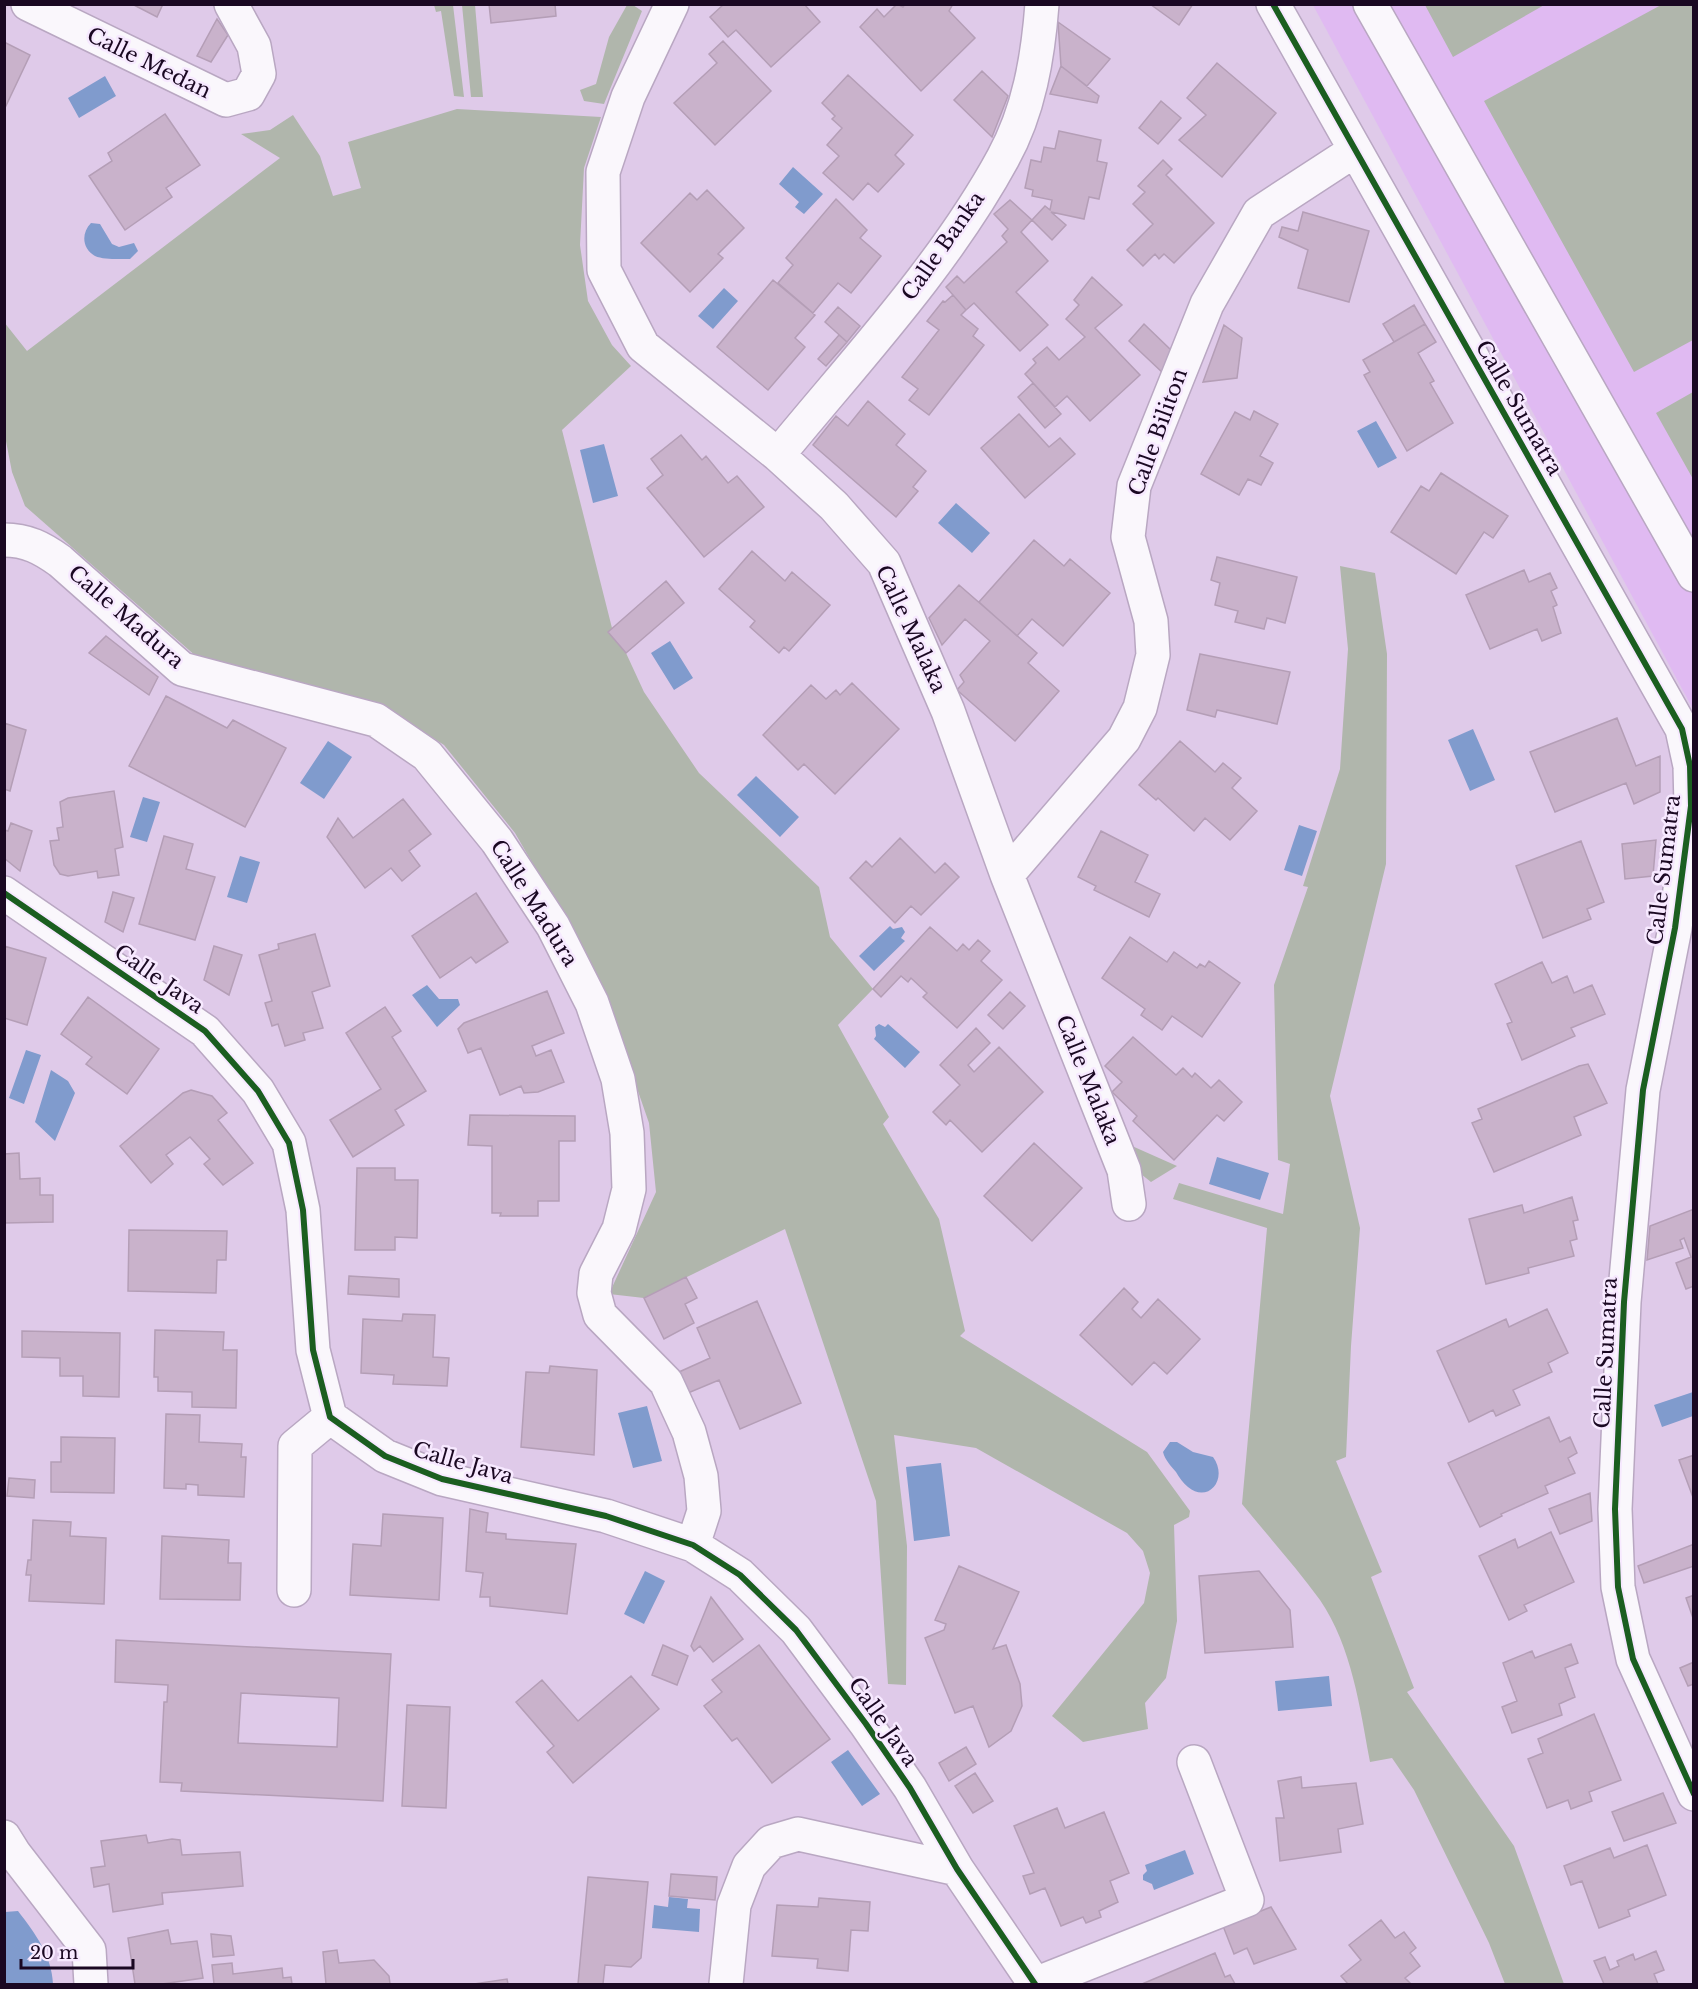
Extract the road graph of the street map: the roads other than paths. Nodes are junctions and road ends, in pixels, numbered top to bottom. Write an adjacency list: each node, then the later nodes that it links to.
1 (28, 4): 2 (street, Calle Medan)
2 (231, 4)
3 (672, 4): 8 (street, Calle Malaka)
4 (1042, 4): 8 (street, Calle Banka)
5 (1273, 4): 7 (street, Calle Sumatra)
6 (1370, 4): 10 (street)
7 (1354, 151): 11 (street, Calle Biliton); 13 (street, Calle Sumatra)
8 (778, 454): 11 (street, Calle Malaka)
9 (4, 540): 16 (street, Calle Madura)
10 (1694, 575)
11 (1007, 874): 14 (street, Calle Malaka)
12 (4, 892): 15 (street, Calle Java)
13 (1684, 928): 19 (street, Calle Sumatra)
14 (1130, 1204)
15 (330, 1417): 16 (street, Calle Java); 17 (street)
16 (693, 1545): 21 (street, Calle Java)
17 (294, 1590)
18 (1194, 1762): 24 (street)
19 (1694, 1794)
20 (4, 1837): 22 (street)
21 (957, 1869): 23 (street); 24 (street, Calle Java)
22 (91, 1984)
23 (726, 1984)
24 (1035, 1984)

